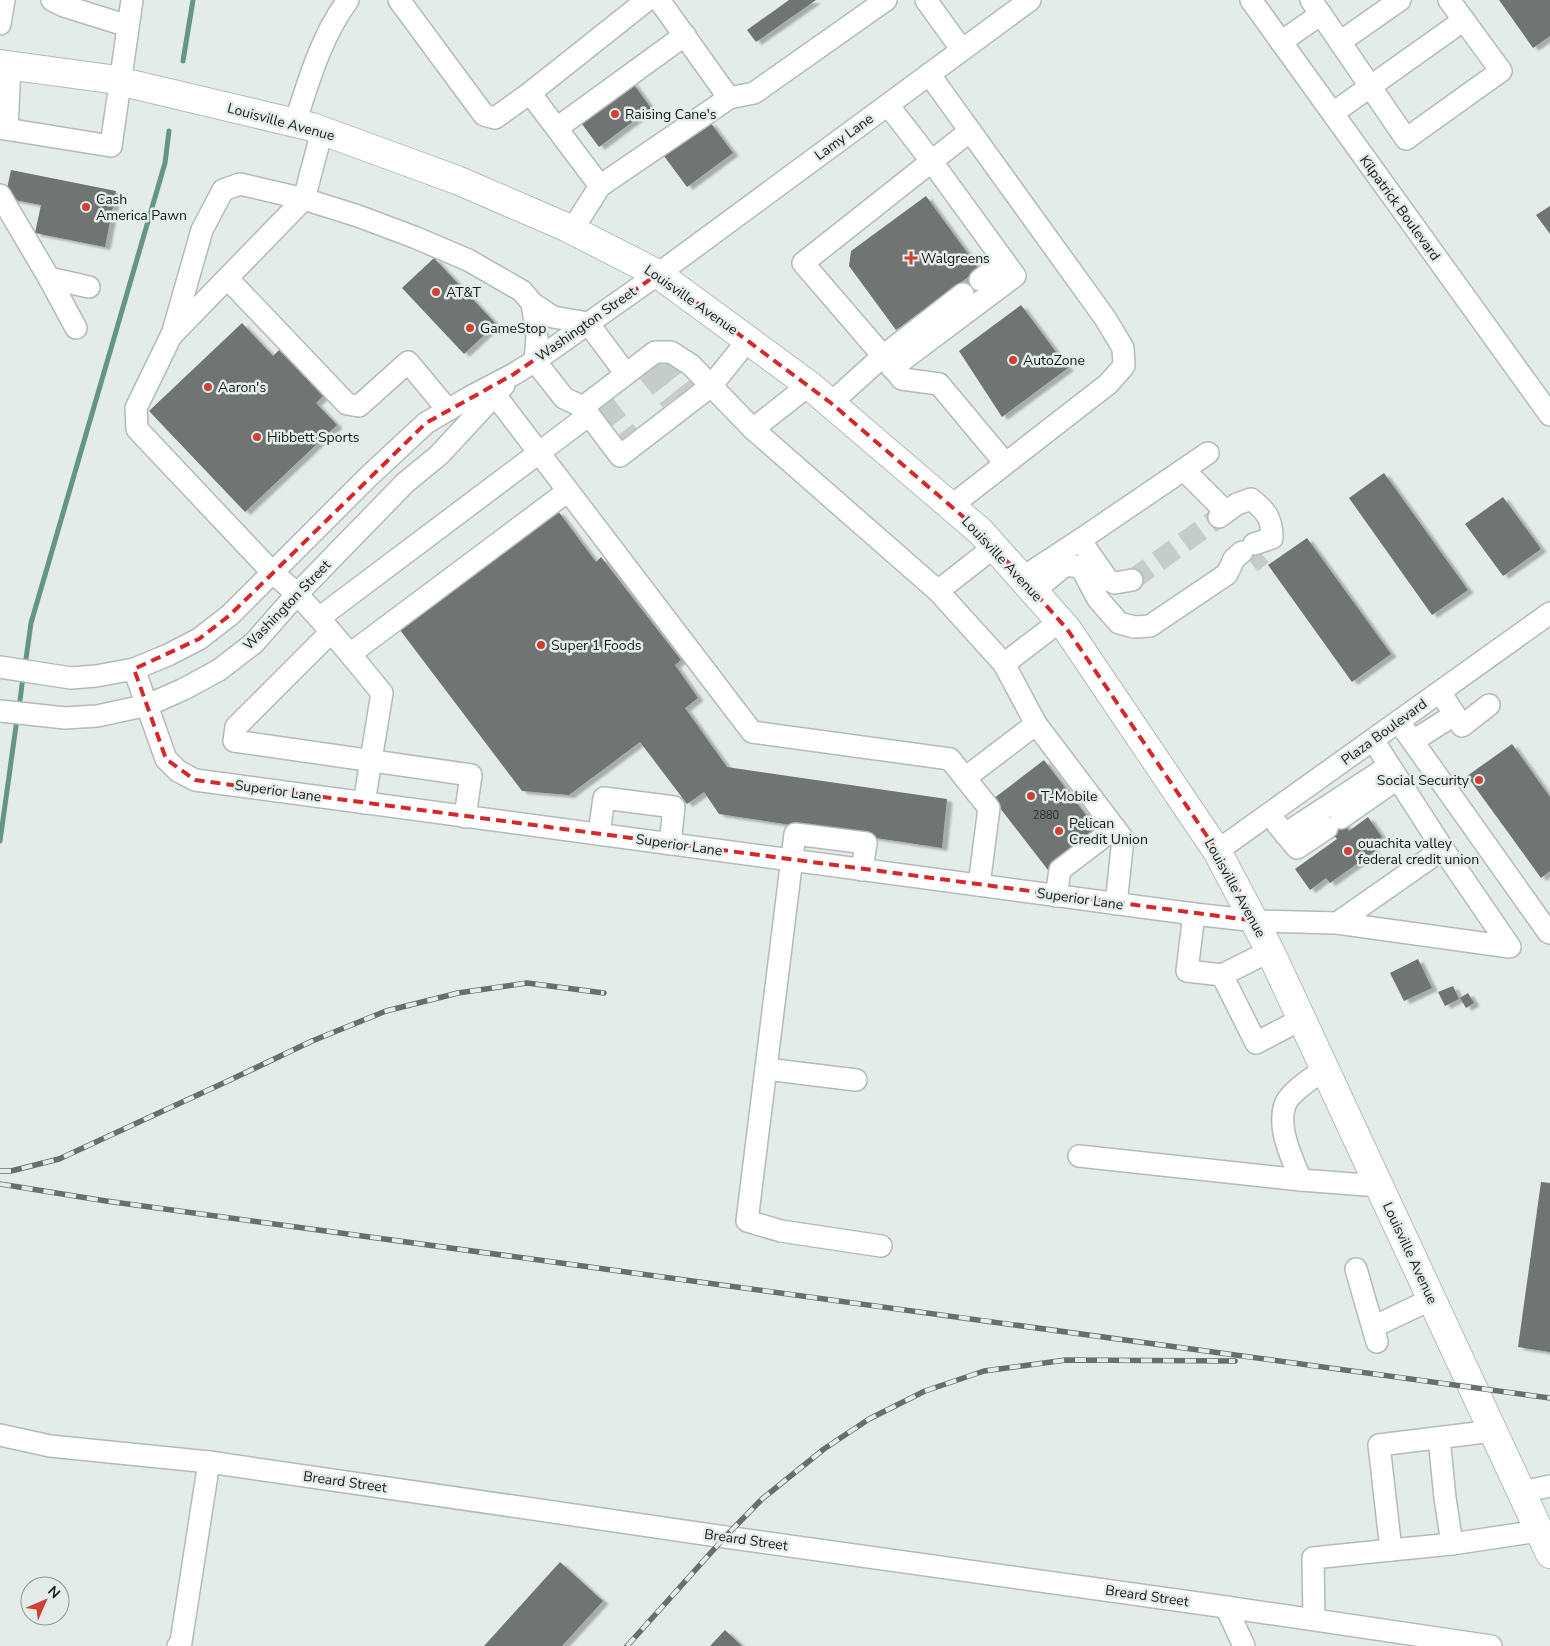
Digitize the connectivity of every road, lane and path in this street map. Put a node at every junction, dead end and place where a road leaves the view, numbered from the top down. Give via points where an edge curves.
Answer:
1 (4, 0) edge
2 (52, 0) edge
3 (132, 0) edge
4 (348, 0) edge
5 (398, 0) edge
6 (647, 0) edge
7 (659, 0) edge
8 (886, 0) edge
9 (926, 0) edge
10 (1030, 0) edge
11 (1251, 0) edge
12 (1400, 0) edge
13 (1449, 0) edge
14 (1316, 7) edge
15 (1464, 20) junction
16 (0, 24) edge
17 (128, 26) junction
18 (685, 35) junction
19 (1281, 42) junction
20 (1340, 42) junction
21 (962, 50) junction
22 (5, 65) edge
23 (929, 74) junction
24 (121, 82) junction
25 (1371, 87) junction
26 (530, 93) junction
27 (729, 98) junction
28 (888, 105) junction
29 (1332, 113) junction
30 (295, 123) junction
31 (557, 128) junction
32 (4, 129) edge
33 (322, 131) junction
34 (970, 131) junction
35 (932, 162) junction
36 (600, 186) junction
37 (0, 195) edge
38 (304, 199) junction
39 (572, 230) junction
40 (1004, 261) junction
41 (658, 274) junction
42 (49, 278) junction
43 (228, 279) junction
44 (980, 280) dead end
45 (89, 287) dead end
46 (962, 294) dead end
47 (532, 303) junction
48 (588, 323) junction
49 (76, 328) dead end
50 (171, 336) junction
51 (748, 340) junction
52 (534, 361) junction
53 (888, 362) junction
54 (647, 364) junction
55 (514, 374) junction
56 (809, 385) junction
57 (711, 386) junction
58 (1544, 394) edge
59 (495, 395) junction
60 (600, 401) junction
61 (831, 403) junction
62 (448, 410) junction
63 (1550, 415) edge
64 (753, 429) junction
65 (539, 453) junction
66 (1208, 453) dead end
67 (1005, 463) junction
68 (1184, 470) junction
69 (568, 491) junction
70 (951, 506) junction
71 (1080, 540) junction
72 (994, 547) junction
73 (272, 572) junction
74 (1132, 580) tunnel mouth
75 (1028, 585) junction
76 (938, 591) junction
77 (297, 594) junction
78 (1550, 613) edge
79 (1060, 621) junction
80 (325, 625) junction
81 (350, 654) junction
82 (1004, 664) junction
83 (0, 667) edge
84 (134, 669) junction
85 (1440, 692) junction
86 (148, 705) junction
87 (1489, 705) dead end
88 (0, 711) edge
89 (1454, 715) junction
90 (1399, 722) junction
91 (1036, 724) junction
92 (1373, 740) junction
93 (1413, 742) junction
94 (371, 761) junction
95 (1393, 772) junction
96 (965, 778) junction
97 (364, 803) junction
98 (1269, 814) junction
99 (465, 816) junction
100 (1115, 828) junction
101 (599, 834) junction
102 (1285, 834) junction
103 (670, 844) junction
104 (1443, 849) junction
105 (1217, 851) junction
106 (792, 860) junction
107 (979, 886) junction
108 (1056, 896) junction
109 (1116, 904) junction
110 (1194, 914) junction
111 (1256, 921) junction
112 (1338, 923) junction
113 (1550, 932) edge
114 (1270, 951) junction
115 (1222, 976) junction
116 (1302, 1019) junction
117 (766, 1069) junction
118 (1325, 1069) junction
119 (856, 1080) dead end
120 (1079, 1156) dead end
121 (1301, 1180) junction
122 (1379, 1186) junction
123 (882, 1246) dead end
124 (1356, 1269) dead end
125 (1432, 1300) junction
126 (1492, 1432) junction
127 (0, 1434) edge
128 (1439, 1438) junction
129 (209, 1462) junction
130 (1550, 1486) edge
131 (1521, 1492) junction
132 (1545, 1543) edge
133 (1452, 1544) junction
134 (1391, 1550) junction
135 (1226, 1607) junction
136 (1314, 1620) junction
137 (178, 1646) edge
138 (1244, 1646) edge
139 (1491, 1646) edge

1 - 16 street
2 - 17 street
3 - 17 street
4 - 30 street via 334,18 321,46
5 - 26 street via 484,115 496,118
6 - 26 street
7 - 18 street
8 - 27 street via 754,93
9 - 21 street
10 - 21 street, Lamy Lane
11 - 19 street, Kilpatrick Boulevard
12 - 20 street
13 - 15 street
14 - 19 street
14 - 20 street
15 - 25 street
15 - 25 street via 1501,71 1406,139
17 - 24 street
18 - 27 street
18 - 31 street
19 - 29 street, Kilpatrick Boulevard
20 - 25 street
21 - 23 street, Lamy Lane
22 - 24 main road, Louisville Avenue
22 - 32 street
23 - 28 street, Lamy Lane
23 - 34 street
24 - 30 main road, Louisville Avenue
24 - 32 street via 111,146
25 - 29 street
26 - 31 street
27 - 36 street
28 - 35 street
28 - 41 street, Lamy Lane
29 - 58 street, Kilpatrick Boulevard
30 - 33 main road, Louisville Avenue
31 - 36 street
33 - 38 street
33 - 39 main road, Louisville Avenue via 457,180
34 - 35 street
34 - 67 street via 1105,318 1123,348 1124,366 1117,376
35 - 40 street
35 - 53 street via 803,263
36 - 39 street
37 - 42 street
38 - 43 street
38 - 47 street via 358,216 468,260 522,291
38 - 50 street via 240,184 223,190 202,230
39 - 41 main road, Louisville Avenue
40 - 44 street
40 - 53 street via 1015,276
41 - 48 street, Washington Street
41 - 51 main road, Louisville Avenue
42 - 45 street
42 - 49 street
43 - 50 street
43 - 62 street via 347,404 359,406 408,362
46 - 53 street
47 - 48 street via 553,316
47 - 52 street via 536,337
48 - 52 street, Washington Street
48 - 54 street
50 - 73 street via 136,408 137,429
51 - 56 main road, Louisville Avenue
51 - 57 street
52 - 55 street, Washington Street
52 - 60 street via 564,398
53 - 61 street
53 - 67 street via 902,379 939,384
54 - 57 street via 671,352 691,365
54 - 60 street
55 - 59 street, Washington Street
55 - 62 street, Washington Street
56 - 61 main road, Louisville Avenue
56 - 64 street
57 - 60 street via 682,401 637,435 620,456
57 - 64 street
58 - 63 street, Kilpatrick Boulevard
59 - 65 street
59 - 77 street, Washington Street via 439,455 405,483
60 - 65 street
61 - 70 main road, Louisville Avenue
62 - 73 street, Washington Street via 426,422
64 - 76 street
65 - 69 street
65 - 80 street
66 - 68 street
67 - 70 street
68 - 71 street
68 - 75 street via 1222,514 1251,499 1266,511 1272,527 1256,550 1234,559 1227,574 1150,626 1142,627 1119,622 1098,599 1081,567 1064,565
69 - 81 street
69 - 96 street via 752,732 950,759
70 - 72 main road, Louisville Avenue
71 - 74 street via 1108,580 1115,583
71 - 75 street
72 - 75 main road, Louisville Avenue
72 - 76 street
73 - 77 street
73 - 84 street, Washington Street via 230,615 199,639
75 - 79 main road, Louisville Avenue
76 - 82 street
77 - 80 street
77 - 86 street, Washington Street via 254,643 219,670
78 - 85 street, Plaza Boulevard
79 - 82 street
79 - 105 main road, Louisville Avenue
80 - 81 street
80 - 94 street via 236,727 234,742
81 - 94 street via 382,693
82 - 91 street
83 - 84 street, Washington Street via 80,677
84 - 86 street, Superior Lane
85 - 89 street
85 - 90 street, Plaza Boulevard
86 - 88 street, Washington Street via 97,716 65,718
86 - 97 street, Superior Lane via 166,759 178,771 195,780
87 - 89 street via 1462,726
89 - 93 street
90 - 92 street, Plaza Boulevard
90 - 93 street
91 - 96 street
91 - 100 street
92 - 95 street
92 - 98 street, Plaza Boulevard
93 - 113 street
94 - 97 street
94 - 99 street via 471,775
95 - 102 street
95 - 102 street via 1334,823 1297,848
95 - 104 street
96 - 107 street via 990,808
97 - 99 street, Superior Lane
98 - 102 street
98 - 105 street, Plaza Boulevard
99 - 101 street, Superior Lane
100 - 108 street via 1060,870
100 - 109 street via 1123,839
101 - 103 street, Superior Lane
101 - 103 street via 604,798 674,807
103 - 106 street, Superior Lane
104 - 112 street
104 - 112 street, Superior Lane via 1510,947
105 - 111 main road, Louisville Avenue
106 - 107 street, Superior Lane
106 - 117 street
107 - 108 street, Superior Lane
108 - 109 street, Superior Lane
109 - 110 street, Superior Lane
110 - 111 street, Superior Lane
110 - 115 street via 1187,971
111 - 112 street, Superior Lane
111 - 114 main road, Louisville Avenue
114 - 115 street
114 - 116 main road, Louisville Avenue
115 - 116 street via 1256,1042
116 - 118 main road, Louisville Avenue
117 - 119 street
117 - 123 street via 747,1221 781,1231
118 - 121 street via 1296,1091 1285,1104 1283,1124 1288,1150
118 - 122 main road, Louisville Avenue
120 - 121 street
121 - 122 street
122 - 125 main road, Louisville Avenue
124 - 125 street via 1375,1334
125 - 126 main road, Louisville Avenue
126 - 128 street
126 - 131 main road, Louisville Avenue
127 - 129 street, Breard Street via 50,1446
128 - 133 street
128 - 134 street via 1379,1445
129 - 135 street, Breard Street
129 - 137 street
130 - 131 street
131 - 132 main road, Louisville Avenue
132 - 133 street
133 - 134 street
134 - 136 street via 1313,1558
135 - 136 street, Breard Street
135 - 138 street
136 - 139 street, Breard Street

